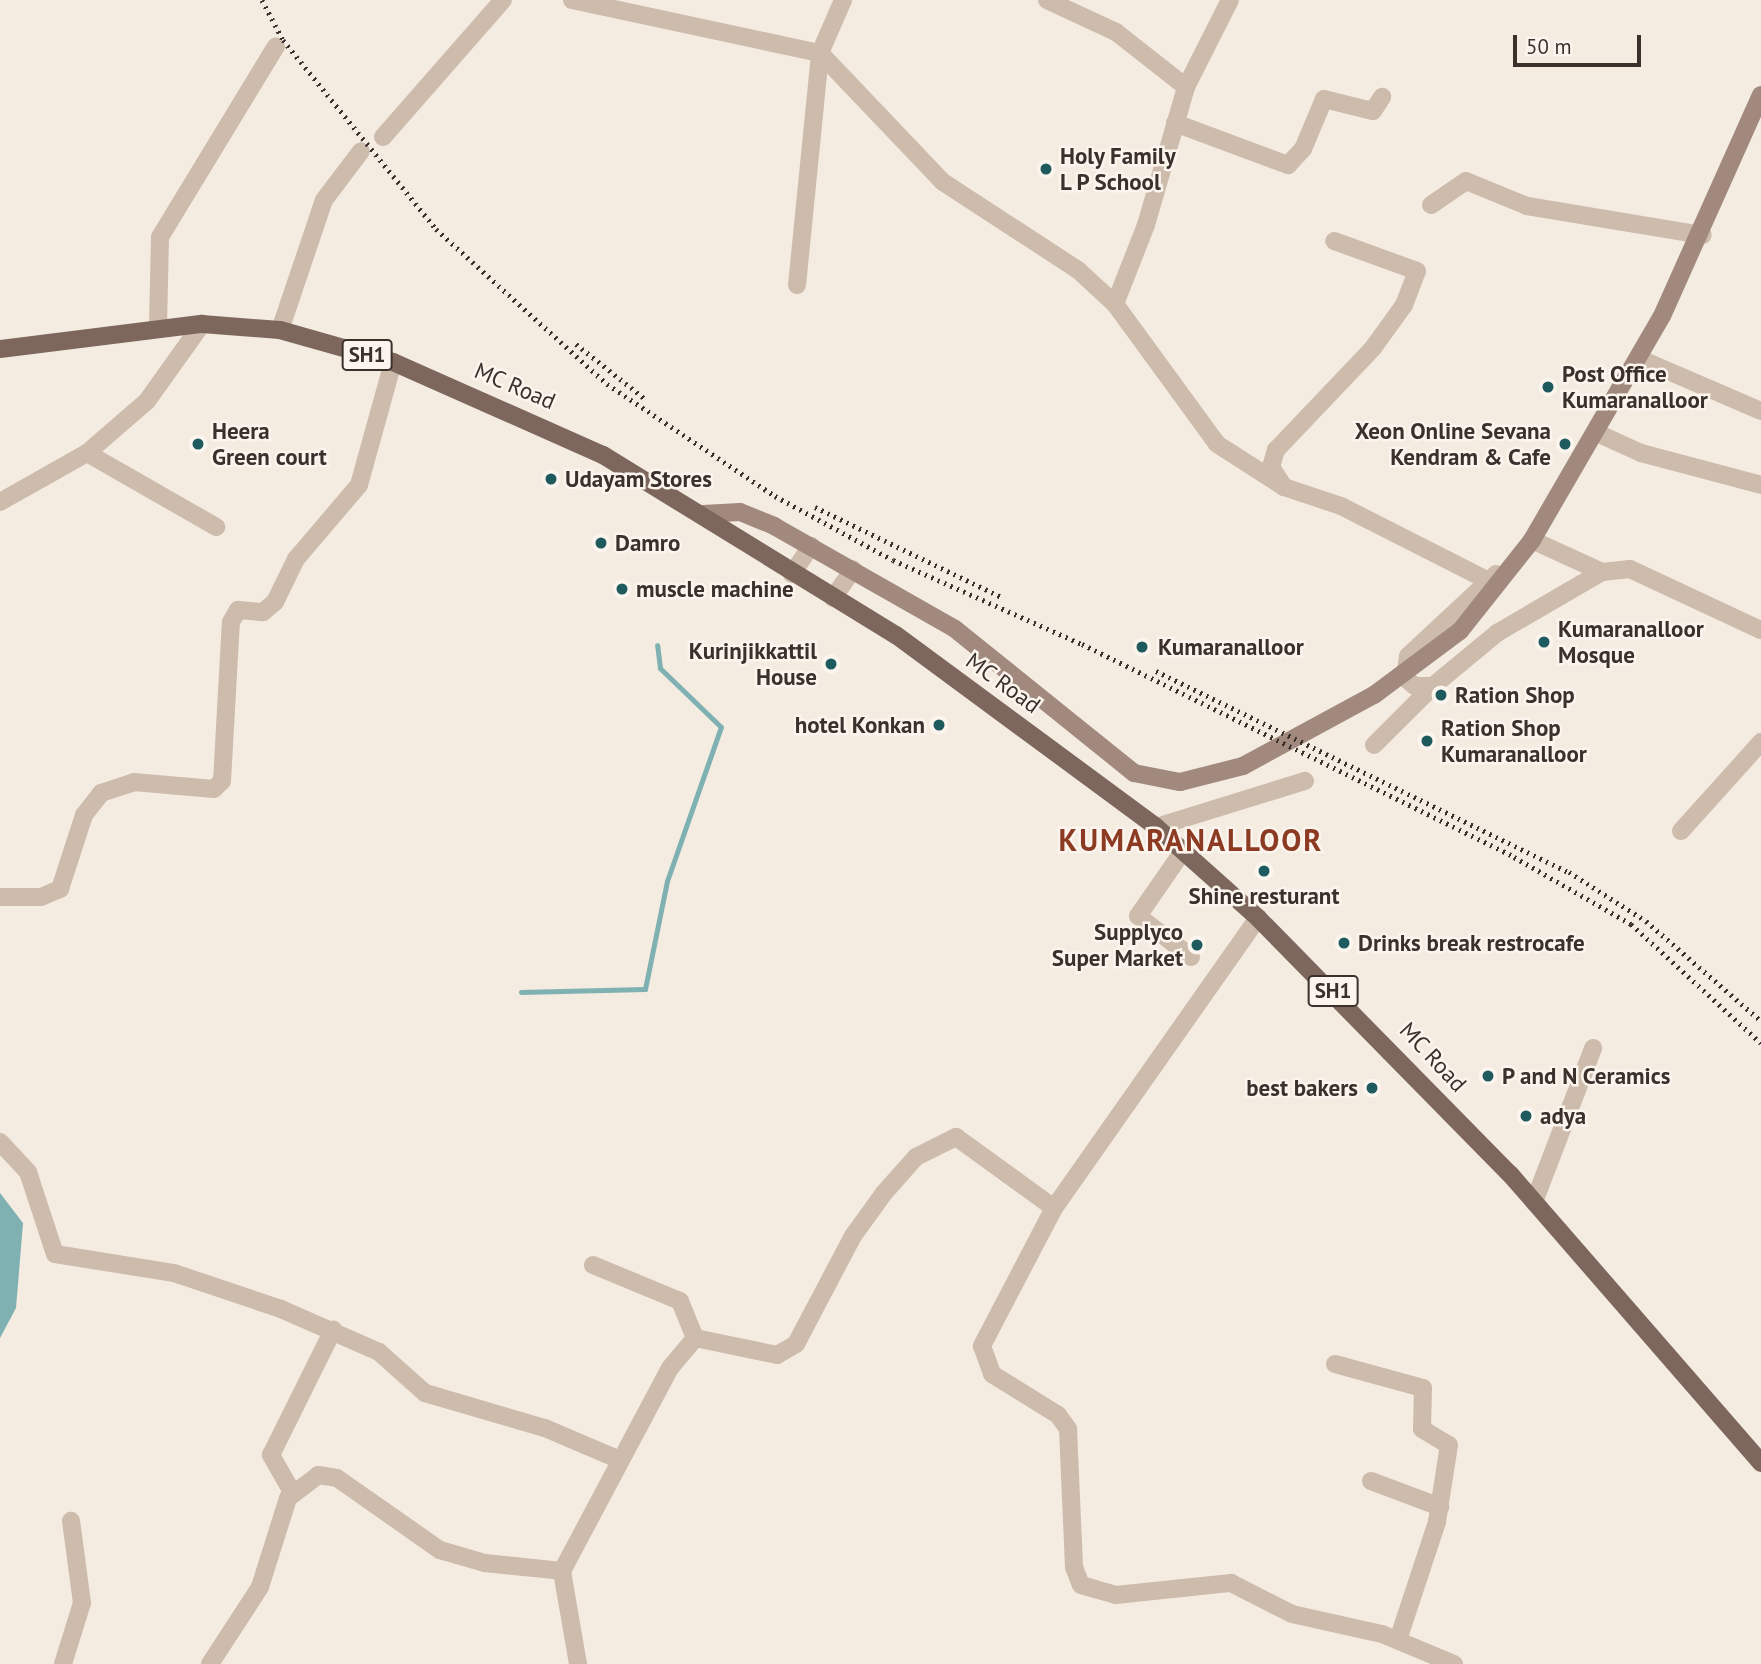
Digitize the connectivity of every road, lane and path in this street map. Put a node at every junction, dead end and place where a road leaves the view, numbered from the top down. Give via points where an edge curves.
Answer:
1 (503, 0) edge
2 (572, 0) edge
3 (843, 0) edge
4 (1047, 0) edge
5 (1230, 0) edge
6 (276, 46) dead end
7 (820, 53) junction
8 (1186, 86) junction
9 (1761, 95) edge
10 (1382, 97) dead end
11 (1175, 123) junction
12 (383, 137) dead end
13 (361, 151) dead end
14 (1431, 205) dead end
15 (1703, 235) junction
16 (1334, 241) dead end
17 (797, 285) dead end
18 (1115, 304) junction
19 (201, 324) junction
20 (158, 326) junction
21 (280, 330) junction
22 (0, 349) edge
23 (1638, 358) junction
24 (393, 362) junction
25 (1761, 411) edge
26 (1597, 433) junction
27 (87, 453) junction
28 (1761, 485) edge
29 (1284, 487) junction
30 (0, 502) edge
31 (702, 514) junction
32 (216, 527) dead end
33 (1532, 540) junction
34 (811, 546) junction
35 (1511, 566) junction
36 (853, 569) junction
37 (1602, 572) junction
38 (792, 574) junction
39 (1486, 580) junction
40 (832, 598) junction
41 (1761, 630) edge
42 (1433, 686) junction
43 (1761, 743) edge
44 (1374, 745) dead end
45 (1305, 781) dead end
46 (1156, 827) junction
47 (1681, 831) dead end
48 (1181, 854) junction
49 (0, 897) edge
50 (1258, 918) junction
51 (1191, 957) dead end
52 (1592, 1048) dead end
53 (0, 1142) edge
54 (1534, 1202) junction
55 (1054, 1208) junction
56 (593, 1265) dead end
57 (333, 1330) junction
58 (695, 1338) junction
59 (1335, 1364) dead end
60 (620, 1460) junction
61 (1761, 1463) edge
62 (1371, 1481) dead end
63 (292, 1492) junction
64 (1440, 1507) junction
65 (71, 1521) dead end
66 (562, 1570) junction
67 (1398, 1640) junction
68 (63, 1664) edge
69 (209, 1664) edge
70 (578, 1664) edge
71 (1454, 1664) edge

1 - 12 street
2 - 7 street
3 - 7 street
4 - 8 street via 1116,32
5 - 8 street
6 - 20 street via 160,237
7 - 17 street
7 - 18 street via 943,183 1078,270
8 - 11 street
9 - 15 main road
10 - 11 street via 1373,111 1324,99 1303,149 1288,164
11 - 18 street via 1146,225
13 - 21 street via 324,200
14 - 15 street via 1466,181 1527,206
15 - 23 main road
16 - 29 street via 1418,271 1404,305 1373,348 1276,450 1271,467
18 - 29 street via 1217,444
19 - 20 main road, MC Road / SH1
19 - 21 main road, MC Road / SH1
19 - 27 street via 147,401
20 - 22 main road, MC Road / SH1
21 - 24 main road, MC Road / SH1
23 - 25 street
23 - 26 main road
24 - 31 main road, MC Road / SH1 via 534,419
24 - 49 street via 359,485 296,559 275,602 263,612 238,610 231,622 222,781 214,789 134,782 101,793 84,815 60,889 41,897
26 - 28 street via 1641,453
26 - 33 main road
27 - 30 street
27 - 32 street
29 - 39 street via 1341,506
31 - 34 main road via 740,512
31 - 38 main road, MC Road / SH1
33 - 35 main road
33 - 37 street
34 - 36 main road
34 - 38 street
35 - 36 main road via 1460,631 1374,695 1243,766 1180,782 1117,764 983,646
35 - 39 street
36 - 40 street
37 - 41 street via 1630,569
37 - 42 street via 1574,583 1467,653
38 - 40 main road, MC Road / SH1
39 - 42 street via 1408,656 1405,678 1415,686
40 - 46 main road, MC Road / SH1 via 896,635
42 - 44 street
43 - 47 street
45 - 46 street
46 - 48 main road, MC Road / SH1
48 - 50 main road, MC Road / SH1
48 - 51 street via 1138,916
50 - 54 main road, MC Road / SH1 via 1367,1023
50 - 55 street
52 - 54 street
53 - 57 street via 28,1172 54,1254 174,1273
54 - 61 main road, MC Road / SH1
55 - 58 street via 962,1139 950,1137 916,1157 884,1193 853,1236 796,1344 777,1355
55 - 67 street via 982,1346 992,1374 1058,1415 1068,1429 1074,1567 1081,1585 1116,1595 1231,1583 1292,1614
56 - 58 street via 680,1301
57 - 60 street via 379,1352 425,1393 545,1428
57 - 63 street via 271,1455
58 - 60 street via 670,1368
59 - 64 street via 1423,1388 1422,1429 1450,1445
60 - 66 street
62 - 64 street
63 - 66 street via 318,1475 337,1478 440,1550 485,1563
63 - 69 street via 260,1587
64 - 67 street
65 - 68 street via 82,1602
66 - 70 street
67 - 71 street

